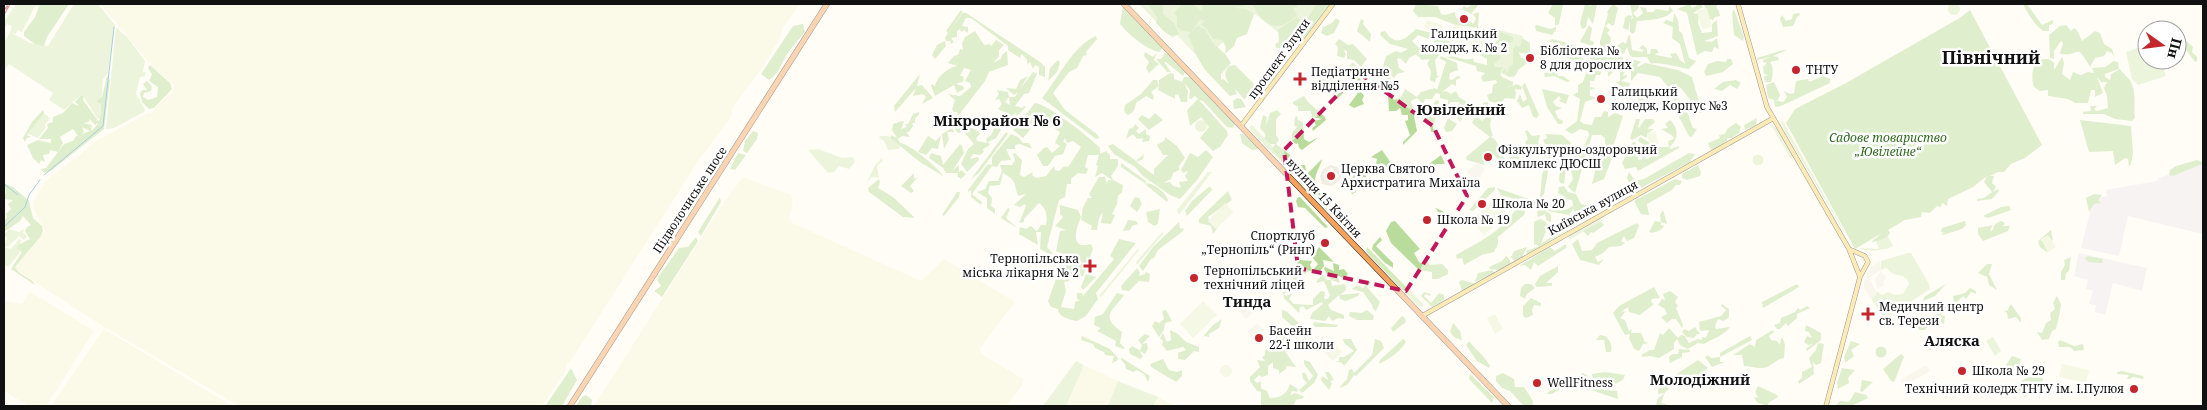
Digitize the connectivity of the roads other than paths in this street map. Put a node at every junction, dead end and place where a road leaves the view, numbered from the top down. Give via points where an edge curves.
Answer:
1 (828, 4) edge
2 (1124, 4) edge
3 (1333, 4) edge
4 (1738, 4) edge
5 (1772, 119) junction
6 (1241, 126) junction
7 (1849, 249) junction
8 (1863, 255) junction
9 (1856, 264) junction
10 (1866, 265) junction
11 (1860, 277) junction
12 (1422, 316) junction
13 (570, 406) edge
14 (1508, 406) edge
15 (1826, 406) edge

1 - 13 highway, Підволочиське шосе
2 - 6 highway, вулиця 15 Квітня
3 - 6 main road, проспект Злуки
4 - 5 main road
5 - 7 main road
5 - 12 main road, Київська вулиця
6 - 12 highway, вулиця 15 Квітня
7 - 8 main road
7 - 9 main road
8 - 9 main road via 1857,256
8 - 10 main road via 1868,260
9 - 10 main road via 1860,267
9 - 11 main road
10 - 11 main road
11 - 15 main road
12 - 14 highway, вулиця 15 Квітня

